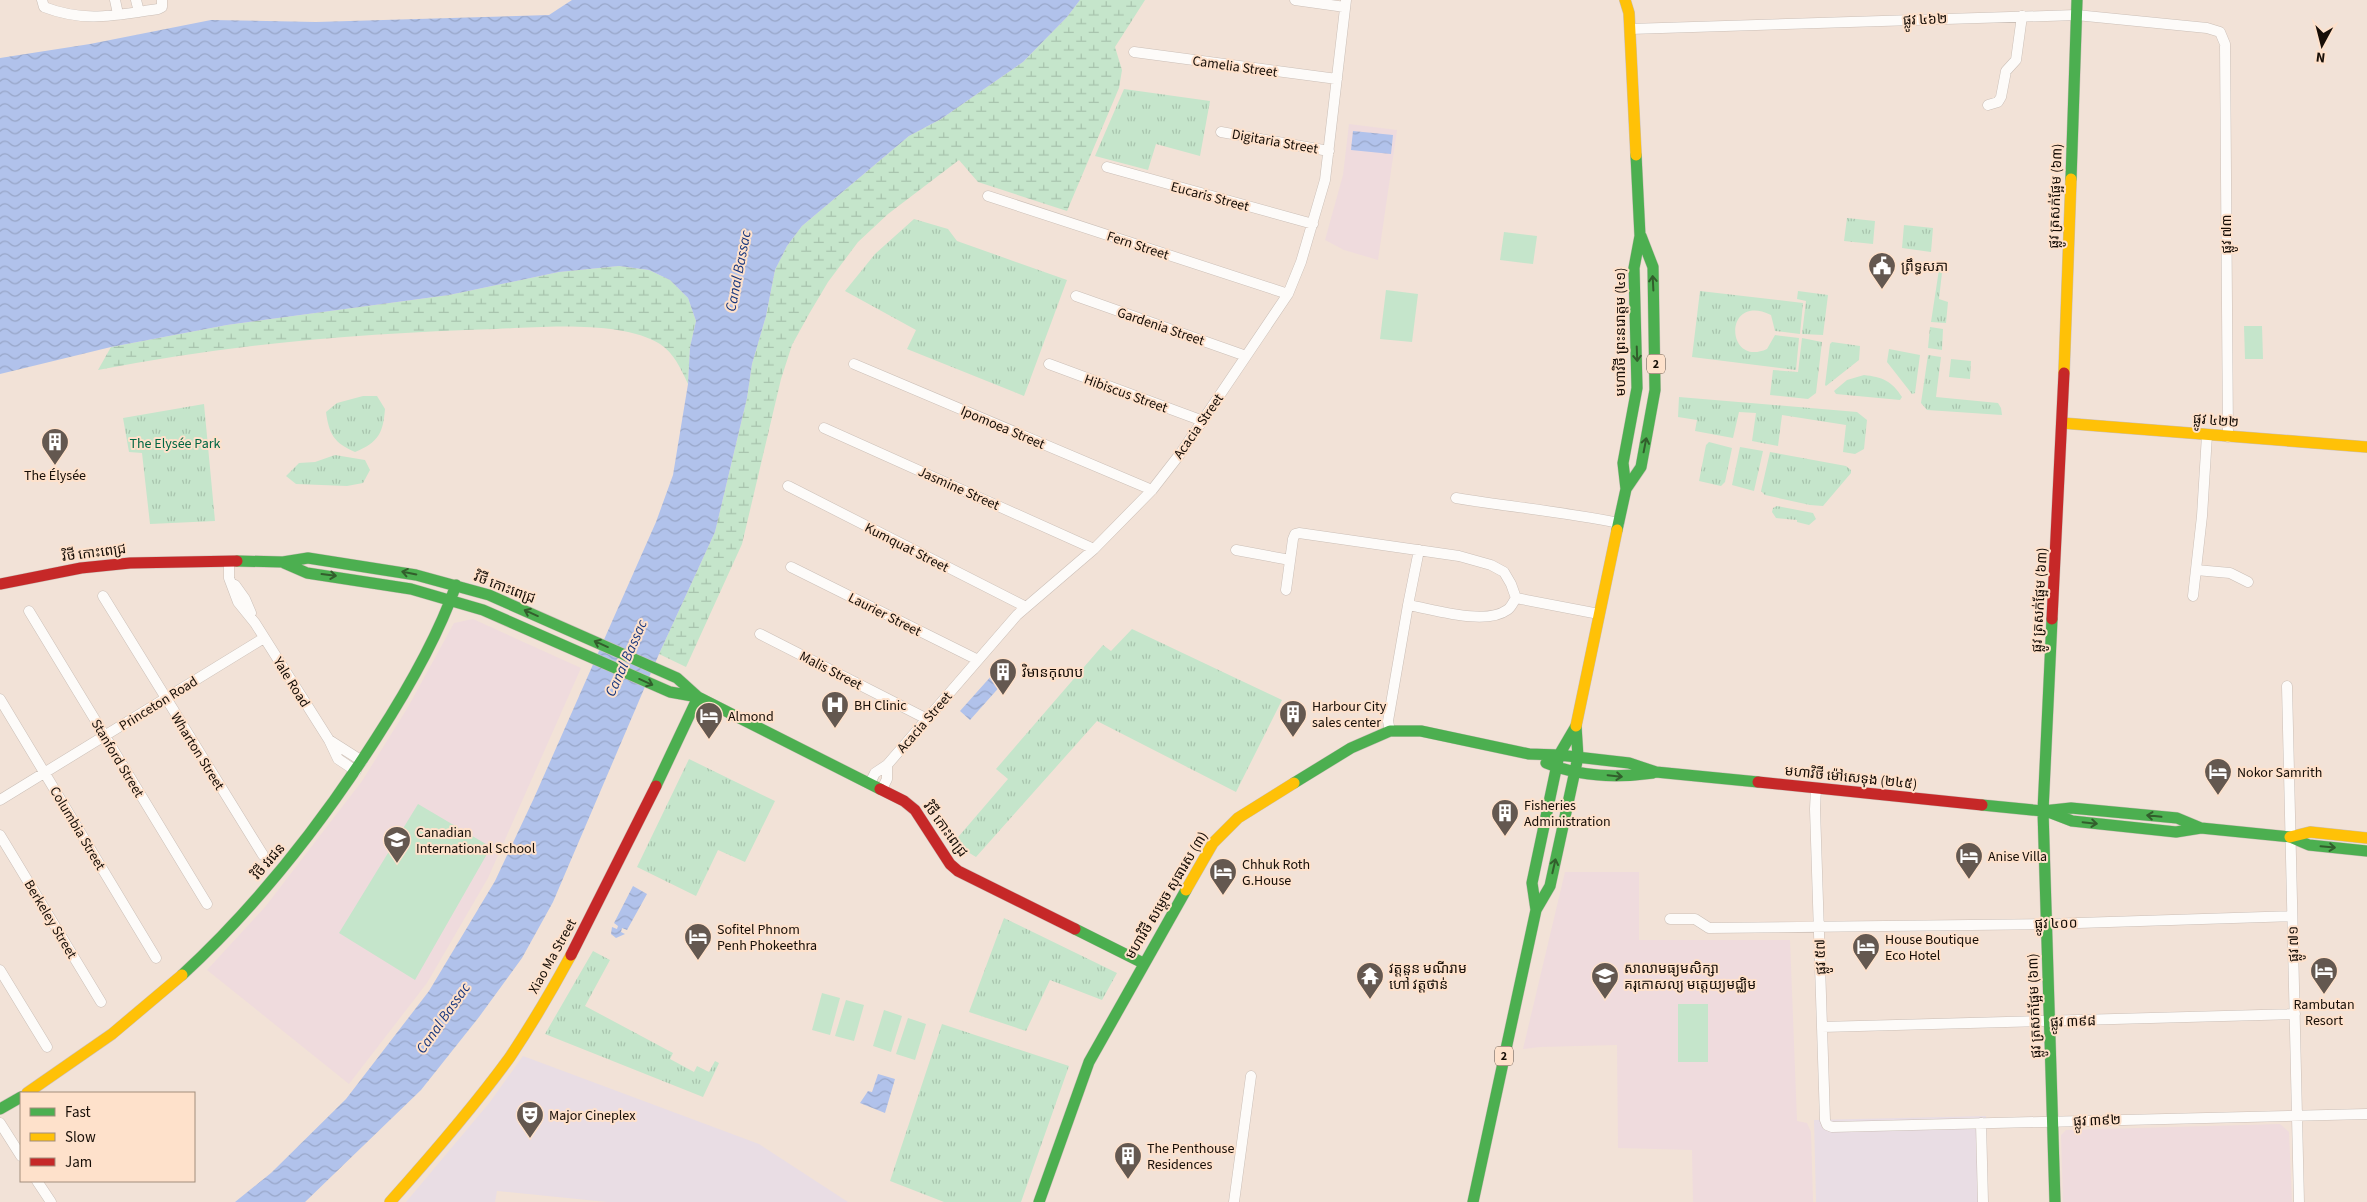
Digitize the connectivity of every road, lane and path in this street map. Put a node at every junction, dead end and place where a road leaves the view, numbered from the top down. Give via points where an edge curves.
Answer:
1 (42, 0) edge
2 (115, 0) edge
3 (136, 0) edge
4 (162, 0) edge
5 (1295, 0) edge
6 (1626, 0) edge
7 (1632, 0) edge
8 (2077, 0) edge
9 (1346, 3) edge
10 (139, 12) junction
11 (1629, 13) junction
12 (118, 14) junction
13 (2076, 15) junction
14 (2022, 16) junction
15 (1630, 29) junction
16 (2220, 32) joint
17 (1134, 52) dead end
18 (1337, 79) junction
19 (1988, 105) dead end
20 (1221, 132) dead end
21 (1329, 151) junction
22 (1108, 167) dead end
23 (988, 196) dead end
24 (1313, 224) junction
25 (1640, 236) junction
26 (1288, 294) junction
27 (1076, 296) dead end
28 (1246, 356) junction
29 (854, 364) dead end
30 (1049, 364) dead end
31 (1203, 421) junction
32 (2062, 423) junction
33 (824, 428) dead end
34 (2207, 435) junction
35 (2228, 436) junction
36 (2367, 448) edge
37 (788, 486) dead end
38 (1626, 489) junction
39 (1152, 490) junction
40 (1456, 498) dead end
41 (1619, 523) junction
42 (1094, 548) junction
43 (1236, 550) dead end
44 (1419, 550) junction
45 (1290, 560) junction
46 (229, 561) junction
47 (283, 562) junction
48 (791, 567) dead end
49 (2196, 570) junction
50 (2248, 582) dead end
51 (0, 584) edge
52 (456, 585) junction
53 (1286, 590) dead end
54 (103, 596) dead end
55 (2193, 596) dead end
56 (1516, 598) junction
57 (452, 600) junction
58 (1408, 605) junction
59 (1026, 606) junction
60 (29, 611) dead end
61 (1600, 614) junction
62 (760, 634) dead end
63 (264, 638) junction
64 (978, 660) junction
65 (2287, 686) dead end
66 (698, 697) junction
67 (166, 698) junction
68 (0, 699) edge
69 (927, 719) junction
70 (1576, 726) junction
71 (1390, 731) junction
72 (105, 736) junction
73 (1528, 754) junction
74 (1559, 755) junction
75 (1578, 758) junction
76 (887, 765) junction
77 (359, 766) junction
78 (1557, 768) junction
79 (1575, 771) junction
80 (1656, 772) junction
81 (44, 773) junction
82 (870, 783) junction
83 (1816, 788) junction
84 (882, 789) junction
85 (0, 800) edge
86 (2044, 810) junction
87 (0, 835) edge
88 (2290, 837) junction
89 (2367, 838) edge
90 (2367, 850) edge
91 (263, 855) dead end
92 (207, 904) dead end
93 (1536, 910) junction
94 (2292, 916) junction
95 (1670, 919) dead end
96 (2047, 924) junction
97 (1819, 928) junction
98 (156, 958) dead end
99 (1143, 963) junction
100 (0, 970) edge
101 (101, 1002) dead end
102 (2294, 1014) junction
103 (2050, 1022) junction
104 (1822, 1027) junction
105 (47, 1046) dead end
106 (1251, 1076) dead end
107 (28, 1092) edge
108 (20, 1098) edge
109 (0, 1109) edge
110 (2367, 1114) edge
111 (2297, 1116) junction
112 (2052, 1121) junction
113 (0, 1123) edge
114 (1981, 1123) junction
115 (1827, 1125) joint
116 (20, 1154) edge
117 (38, 1182) edge
118 (51, 1202) edge
119 (390, 1202) edge
120 (1039, 1202) edge
121 (1234, 1202) edge
122 (1473, 1202) edge
123 (1983, 1202) edge
124 (2055, 1202) edge
125 (2299, 1202) edge

1 - 12 street via 44,7 55,11 94,18
2 - 12 street
3 - 10 street
4 - 10 street via 162,7
5 - 9 street
6 - 11 main road, មហាវិថី ព្រះនរោត្តម (៤១) / 2
7 - 11 main road, មហាវិថី ព្រះនរោត្តម (៤១) / 2
8 - 13 main road, ផ្លូវ ត្រសក់ផ្អែម (៦៣)
9 - 18 street, Acacia Street
10 - 12 street
11 - 15 main road, មហាវិថី ព្រះនរោត្តម (៤១) / 2
13 - 14 street, ផ្លូវ ៤៦២
13 - 16 street, ផ្លូវ ៤៦២
13 - 32 main road, ផ្លូវ ត្រសក់ផ្អែម (៦៣)
14 - 15 street, ផ្លូវ ៤៦២
14 - 19 street via 2016,60 2006,71 1998,102
15 - 25 main road, មហាវិថី ព្រះនរោត្តម (៤១) / 2
16 - 35 street, ផ្លូវ ៧៣ via 2225,44
17 - 18 street, Camelia Street
18 - 21 street, Acacia Street
20 - 21 street, Digitaria Street
21 - 24 street, Acacia Street
22 - 24 street, Eucaris Street
23 - 26 street, Fern Street
24 - 26 street, Acacia Street
25 -> 38 main road, មហាវិថី ព្រះនរោត្តម (៤១) / 2 via 1634,268 1637,388 1623,463
38 -> 25 main road, មហាវិថី ព្រះនរោត្តម (៤១) / 2 via 1641,467 1654,404 1656,367 1652,267
26 - 28 street, Acacia Street
27 - 28 street, Gardenia Street
28 - 31 street, Acacia Street
29 - 39 street, Ipomoea Street
30 - 31 street, Hibiscus Street
31 - 39 street, Acacia Street
32 - 34 main road, ផ្លូវ ៤២២
32 - 86 main road, ផ្លូវ ត្រសក់ផ្អែម (៦៣)
33 - 42 street, Jasmine Street
34 - 35 main road, ផ្លូវ ៤២២
34 - 49 street
35 - 36 main road, ផ្លូវ ៤២២
37 - 59 street, Kumquat Street
38 - 41 main road, មហាវិថី ព្រះនរោត្តម (៤១) / 2
39 - 42 street, Acacia Street
40 - 41 street via 1572,513
41 - 61 main road, មហាវិថី ព្រះនរោត្តម (៤១) / 2
42 - 59 street, Acacia Street
43 - 45 street
44 - 45 street via 1299,533 1293,539
44 - 56 street via 1491,564 1504,572
44 - 58 street
45 - 53 street
46 - 47 main road, វិថី កោះពេជ្រ
46 - 51 main road, វិថី កោះពេជ្រ via 122,563
46 - 63 street, Yale Road via 230,578 238,602
52 -> 47 main road, វិថី កោះពេជ្រ via 349,563 308,558
47 -> 57 main road, វិថី កោះពេជ្រ via 307,573 380,583
48 - 64 street, Laurier Street
49 - 50 street via 2230,574
49 - 55 street
52 - 57 main road, វិថី វរជន
66 -> 52 main road, វិថី កោះពេជ្រ via 677,678 503,601
54 - 67 street, Wharton Street
56 - 58 street via 1508,610 1480,618
56 - 61 street
57 -> 66 main road, វិថី កោះពេជ្រ via 483,610 670,692
57 - 77 main road, វិថី វរជន via 413,676
58 - 71 street via 1388,721
59 - 64 street, Acacia Street
60 - 72 street, Stanford Street
61 - 70 main road, មហាវិថី ព្រះនរោត្តម (៤១) / 2
62 - 69 street, Malis Street
63 - 67 street, Princeton Road
63 - 77 street, Yale Road via 338,759
64 - 69 street, Acacia Street
65 - 88 street, ផ្លូវ ៧១
66 - 82 main road, វិថី កោះពេជ្រ
66 - 119 main road, Xiao Ma Street via 599,901 526,1032 480,1097
67 - 72 street, Princeton Road
67 - 91 street, Wharton Street
68 - 81 street, Columbia Street
69 - 76 street, Acacia Street
70 - 74 main road, មហាវិថី ព្រះនរោត្តម (៤១) / 2
70 - 75 main road, មហាវិថី ព្រះនរោត្តម (៤១) / 2
71 - 73 main road, មហាវិថី សម្តេច សុធារស (៣) via 1421,731
71 - 99 main road, មហាវិថី សម្តេច សុធារស (៣) via 1350,748 1225,828 1202,859
72 - 81 street, Princeton Road
72 - 92 street, Stanford Street
73 - 74 main road, មហាវិថី សម្តេច សុធារស (៣)
73 - 78 main road, មហាវិថី សម្តេច សុធារស (៣)
74 - 75 main road, មហាវិថី សម្តេច សុធារស (៣)
74 - 78 main road, មហាវិថី ព្រះនរោត្តម (៤១) / 2
75 - 79 main road, មហាវិថី ព្រះនរោត្តម (៤១) / 2
75 - 80 main road, មហាវិថី ម៉ៅសេទុង (២៤៥) via 1629,763
76 - 82 street, Acacia Street via 875,773
76 - 84 street, Acacia Street via 887,779
77 - 107 main road, វិថី វរជន via 302,844 196,960 129,1020
78 - 79 main road, មហាវិថី សម្តេច សុធារស (៣)
78 - 93 main road, មហាវិថី ព្រះនរោត្តម (៤១) / 2 via 1532,883
79 -> 80 main road, មហាវិថី ម៉ៅសេទុង (២៤៥) via 1628,777
93 -> 79 main road, មហាវិថី ព្រះនរោត្តម (៤១) / 2 via 1550,886
80 - 83 main road, មហាវិថី ម៉ៅសេទុង (២៤៥)
81 - 85 street, Princeton Road
81 - 98 street, Columbia Street
82 - 84 main road, វិថី កោះពេជ្រ
83 - 86 main road, មហាវិថី ម៉ៅសេទុង (២៤៥)
83 - 97 street, ផ្លូវ ៥៧
84 - 99 main road, វិថី កោះពេជ្រ via 915,810 950,864 958,871
86 - 88 main road, មហាវិថី ម៉ៅសេទុង (២៤៥) via 2071,808 2177,818 2201,828
86 - 96 main road, ផ្លូវ ត្រសក់ផ្អែម (៦៣)
87 - 101 street, Berkeley Street
88 - 89 main road, មហាវិថី ម៉ៅសេទុង (២៤៥) via 2310,832
88 -> 90 main road, មហាវិថី ម៉ៅសេទុង (២៤៥) via 2309,845
88 - 94 street, ផ្លូវ ៧១
93 - 122 main road, មហាវិថី ព្រះនរោត្តម (៤១) / 2
94 - 96 street, ផ្លូវ ៤០០
94 - 102 street, ផ្លូវ ៧១
95 - 97 street, ផ្លូវ ៤០០ via 1695,919 1709,928
96 - 97 street, ផ្លូវ ៤០០
96 - 103 main road, ផ្លូវ ត្រសក់ផ្អែម (៦៣)
97 - 104 street, ផ្លូវ ៥៧
99 - 120 main road, មហាវិថី សម្តេច សុធារស (៣) via 1088,1062
100 - 105 street
102 - 103 street, ផ្លូវ ៣៩៨
102 - 111 street, ផ្លូវ ៧១
103 - 104 street, ផ្លូវ ៣៩៨
103 - 112 main road, ផ្លូវ ត្រសក់ផ្អែម (៦៣)
104 - 115 street, ផ្លូវ ៥៧ via 1824,1120
106 - 121 street
108 - 109 main road
110 - 111 street, ផ្លូវ ៣៩២
111 - 112 street, ផ្លូវ ៣៩២
111 - 125 street, ផ្លូវ ៧១
112 - 114 street, ផ្លូវ ៣៩២
112 - 124 main road, ផ្លូវ ត្រសក់ផ្អែម (៦៣)
113 - 116 street
114 - 115 street, ផ្លូវ ៣៩២
114 - 123 street
117 - 118 street

